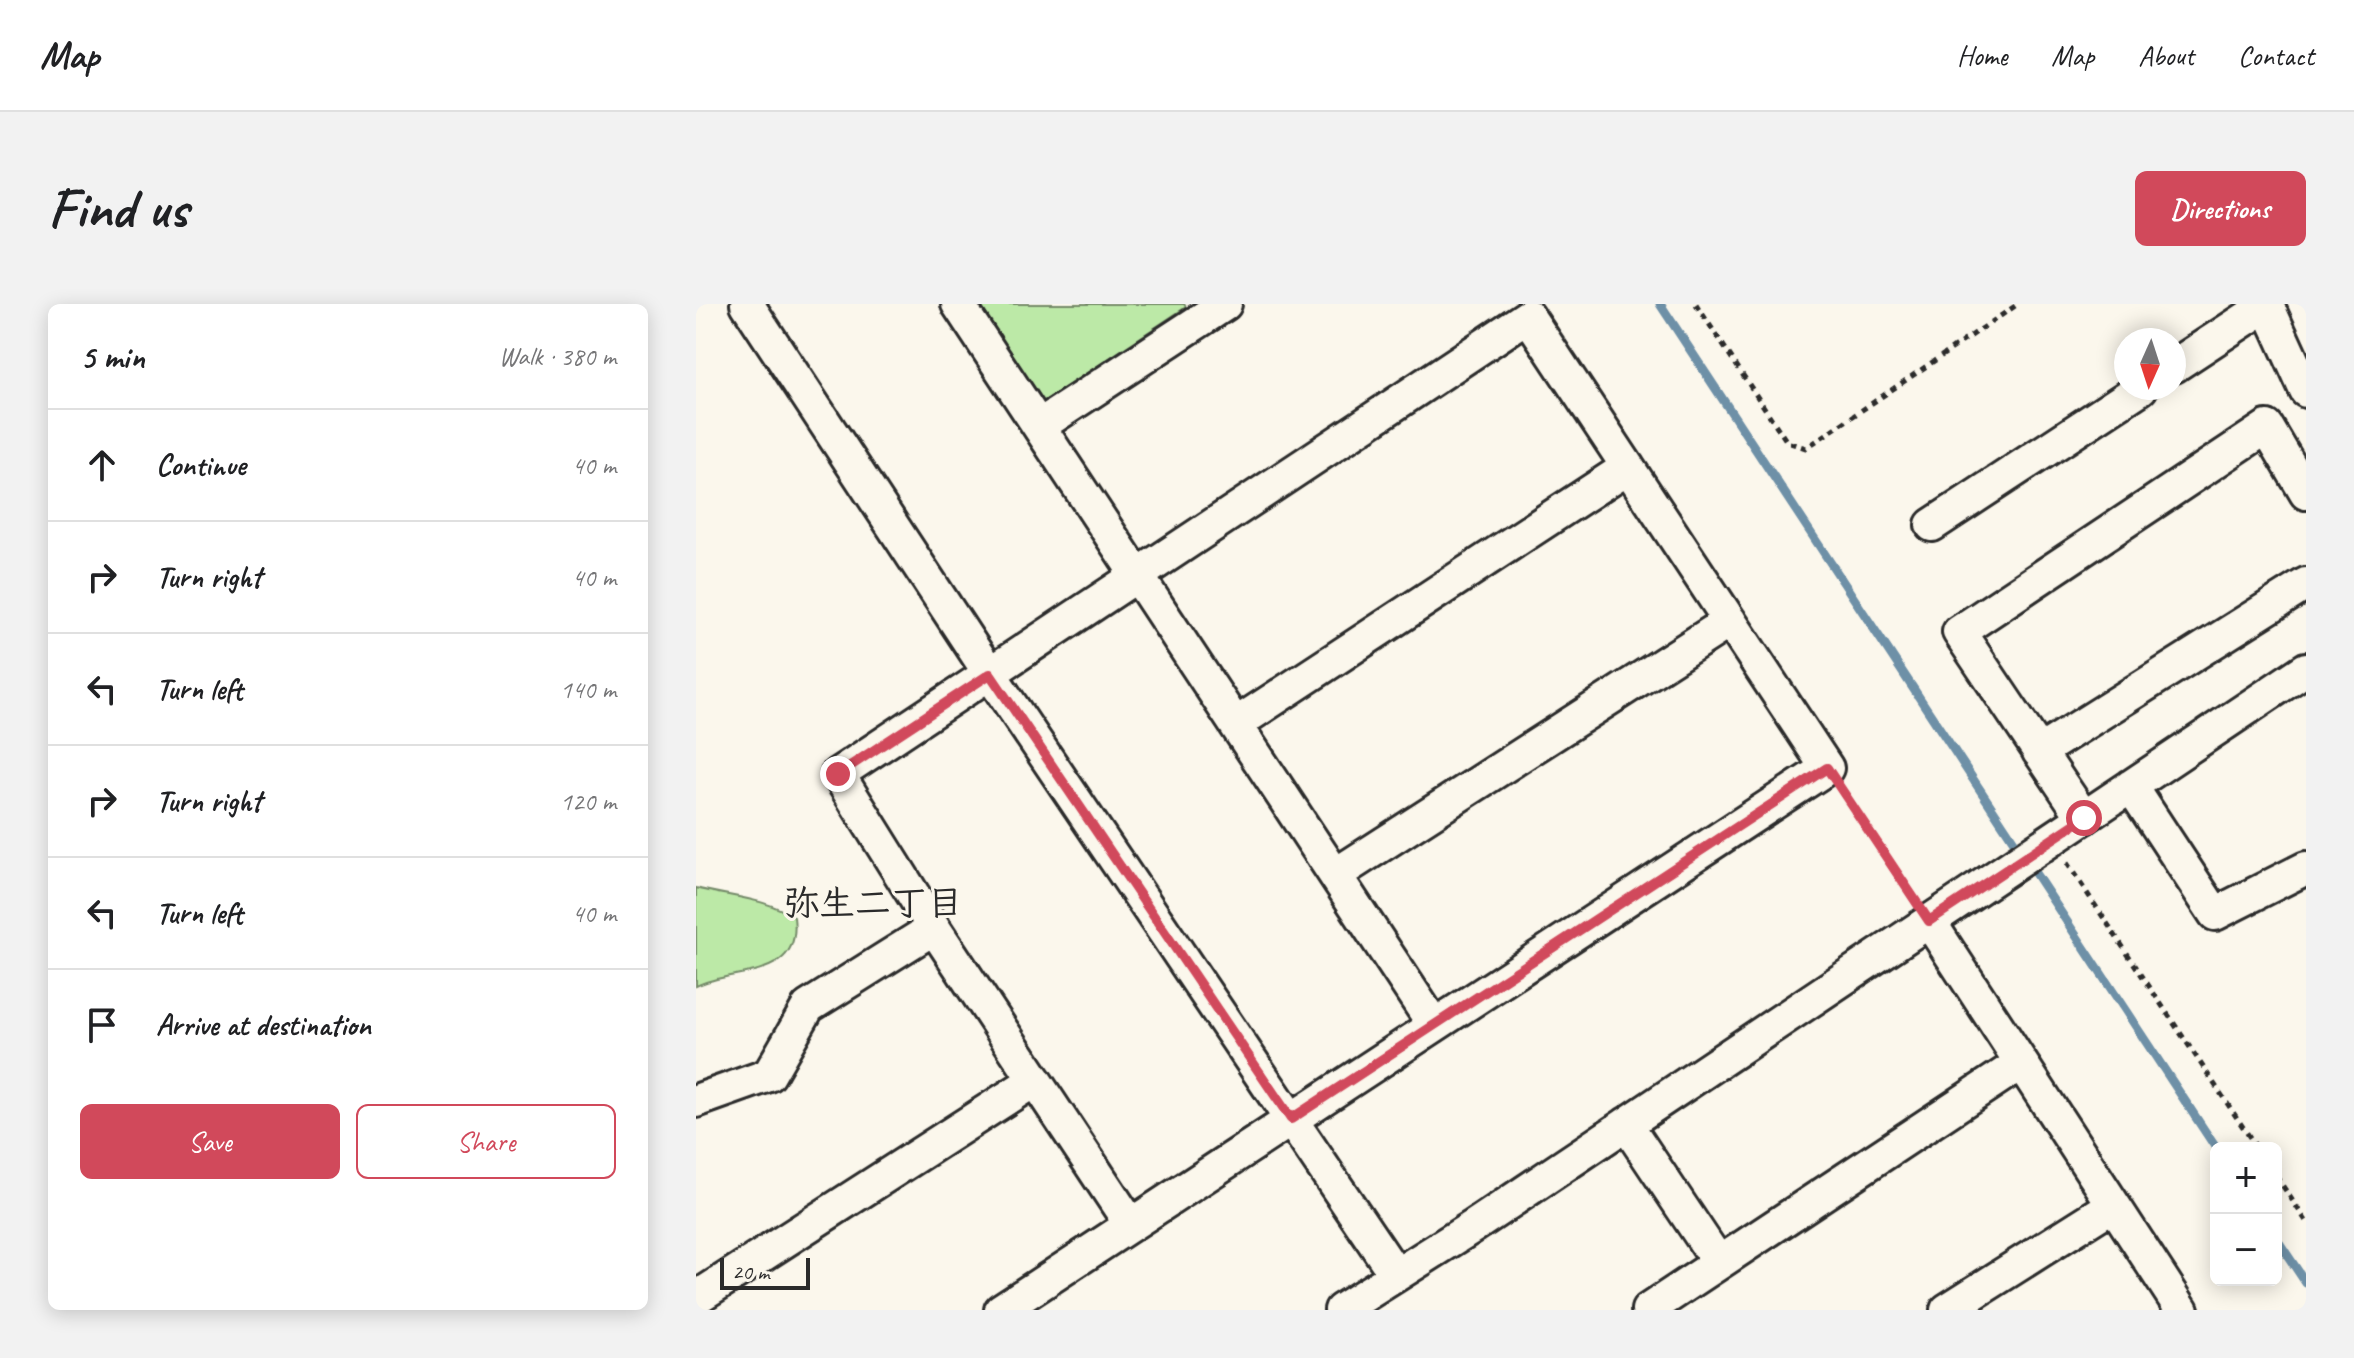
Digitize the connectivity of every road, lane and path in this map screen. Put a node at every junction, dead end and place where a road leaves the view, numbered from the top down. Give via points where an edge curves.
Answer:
1 (747, 304) edge
2 (958, 304) edge
3 (1225, 304) edge
4 (1696, 304) edge
5 (2018, 304) edge
6 (2186, 358) edge
7 (2306, 391) edge
8 (2123, 400) edge
9 (1039, 426) junction
10 (1628, 467) junction
11 (2306, 493) edge
12 (1932, 525) dead end
13 (1138, 576) junction
14 (2306, 584) edge
15 (1730, 621) junction
16 (2306, 669) edge
17 (990, 674) junction
18 (1236, 724) junction
19 (2039, 752) junction
20 (1827, 768) junction
21 (2131, 786) junction
22 (2084, 818) junction
23 (2051, 839) junction
24 (2306, 868) edge
25 (1335, 875) junction
26 (1929, 921) junction
27 (934, 928) junction
28 (1434, 1025) junction
29 (2021, 1063) junction
30 (1035, 1080) junction
31 (696, 1101) edge
32 (1291, 1119) junction
33 (1626, 1124) junction
34 (2253, 1142) edge
35 (2282, 1185) edge
36 (2113, 1205) junction
37 (2306, 1221) edge
38 (1131, 1225) junction
39 (1719, 1263) junction
40 (1396, 1275) junction
41 (696, 1298) edge
42 (1001, 1310) edge
43 (1341, 1310) edge
44 (1648, 1310) edge
45 (1947, 1310) edge
46 (2182, 1310) edge

1 - 17 street
2 - 9 street
3 - 9 street
4 - 5 path via 1787,442 1806,448
6 - 7 street via 2267,305
8 - 12 street
9 - 13 street
10 - 13 street via 1528,316
10 - 15 street
10 - 18 street
11 - 19 street via 2267,427 1959,632
13 - 17 street
13 - 18 street
14 - 19 street
15 - 20 street
15 - 25 street
16 - 21 street
17 - 27 street via 838,774
17 - 32 street
18 - 25 street
19 - 22 street
20 - 26 path
20 - 28 street
21 - 22 street
21 - 24 street via 2215,914
22 - 23 street
23 - 26 street
23 - 34 path
25 - 28 street
26 - 29 street
26 - 33 street
27 - 30 street
27 - 31 street via 808,1007 769,1075
28 - 32 street
29 - 36 street
29 - 39 street
30 - 38 street
30 - 41 street
32 - 38 street
32 - 40 street
33 - 39 street
33 - 40 street
35 - 37 path
36 - 45 street
36 - 46 street
38 - 42 street
39 - 44 street
40 - 43 street

